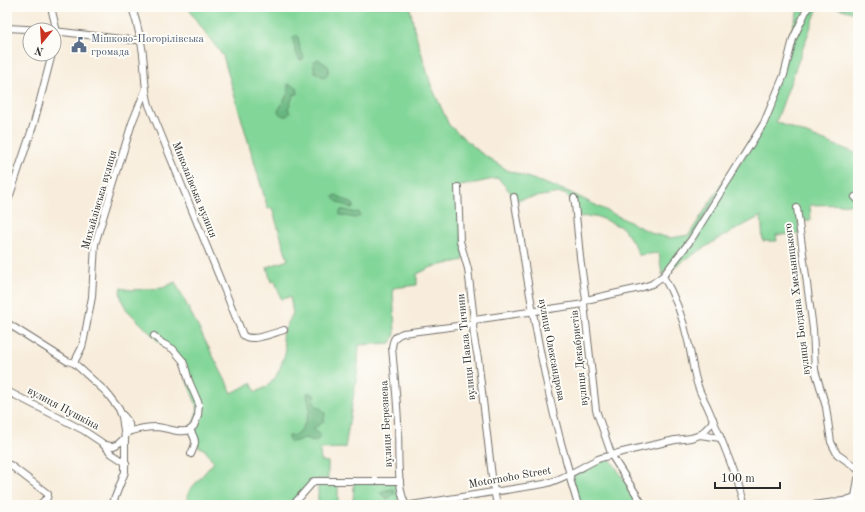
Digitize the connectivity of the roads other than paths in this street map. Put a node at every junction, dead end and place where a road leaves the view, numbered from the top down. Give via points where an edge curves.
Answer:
1 (51, 7) edge
2 (132, 7) edge
3 (807, 8) edge
4 (54, 22) edge
5 (7, 28) edge
6 (22, 29) edge
7 (62, 33) edge
8 (140, 40) junction
9 (50, 62) edge
10 (145, 91) junction
11 (458, 187) dead end
12 (514, 196) dead end
13 (574, 198) dead end
14 (7, 204) edge
15 (797, 208) dead end
16 (858, 234) edge
17 (663, 276) junction
18 (858, 276) edge
19 (585, 302) junction
20 (532, 311) junction
21 (474, 322) junction
22 (7, 323) edge
23 (284, 330) dead end
24 (154, 336) dead end
25 (74, 363) junction
26 (7, 391) edge
27 (713, 419) junction
28 (190, 430) junction
29 (126, 434) junction
30 (700, 435) junction
31 (720, 438) junction
32 (103, 444) junction
33 (191, 454) dead end
34 (612, 456) junction
35 (126, 462) junction
36 (10, 465) dead end
37 (858, 470) edge
38 (570, 475) junction
39 (400, 481) junction
40 (858, 482) edge
41 (494, 491) junction
42 (856, 496) edge
43 (38, 505) edge
44 (112, 505) edge
45 (293, 505) edge
46 (406, 505) edge
47 (411, 505) edge
48 (497, 505) edge
49 (578, 505) edge
50 (643, 505) edge
51 (745, 505) edge
52 (812, 505) edge
53 (850, 505) edge

1 - 4 street
2 - 8 street, Миколаївська вулиця
3 - 17 street via 792,39 784,75 764,123 691,240
5 - 6 street
7 - 8 street
8 - 10 street, Миколаївська вулиця
9 - 14 street via 34,123
10 - 23 street, Миколаївська вулиця via 152,114 243,335 254,339
10 - 25 street, Михайлівська вулиця via 132,123 95,244 92,298 82,347
11 - 21 street, вулиця Павла Тичини via 460,241 468,269
12 - 20 street, вулиця Олександрова
13 - 19 street, вулиця Декабристів
15 - 37 street, вулиця Богдана Хмельницького via 815,370 826,407 831,442 837,454
16 - 18 street
17 - 19 street via 652,284
17 - 27 street via 682,318 696,381
19 - 20 street
19 - 34 street, вулиця Декабристів via 596,410
20 - 21 street
20 - 38 street, вулиця Олександрова via 551,404
21 - 39 street, вулиця Березнева via 403,333 393,340
21 - 41 street, вулиця Павла Тичини
22 - 25 street
24 - 28 street via 162,344 173,349 185,366 199,404 198,416
25 - 29 street via 106,392 128,422
26 - 32 street, вулиця Пушкіна via 83,430
27 - 30 street
27 - 31 street
28 - 29 street via 151,427
28 - 33 street via 196,440
29 - 32 street via 121,442 114,446
29 - 35 street
30 - 31 street, Motornoho Street
30 - 34 street, Motornoho Street
31 - 51 street via 738,480
32 - 35 street, вулиця Пушкіна via 112,454
34 - 38 street, Motornoho Street via 598,459
34 - 50 street, вулиця Декабристів
35 - 44 street via 122,483
36 - 43 street via 48,494
38 - 41 street, Motornoho Street via 544,484
38 - 49 street, вулиця Олександрова
39 - 45 street via 318,480 314,481
39 - 46 street, вулиця Березнева
40 - 42 street
41 - 47 street, Motornoho Street
41 - 48 street, вулиця Павла Тичини
42 - 52 street
42 - 53 street

